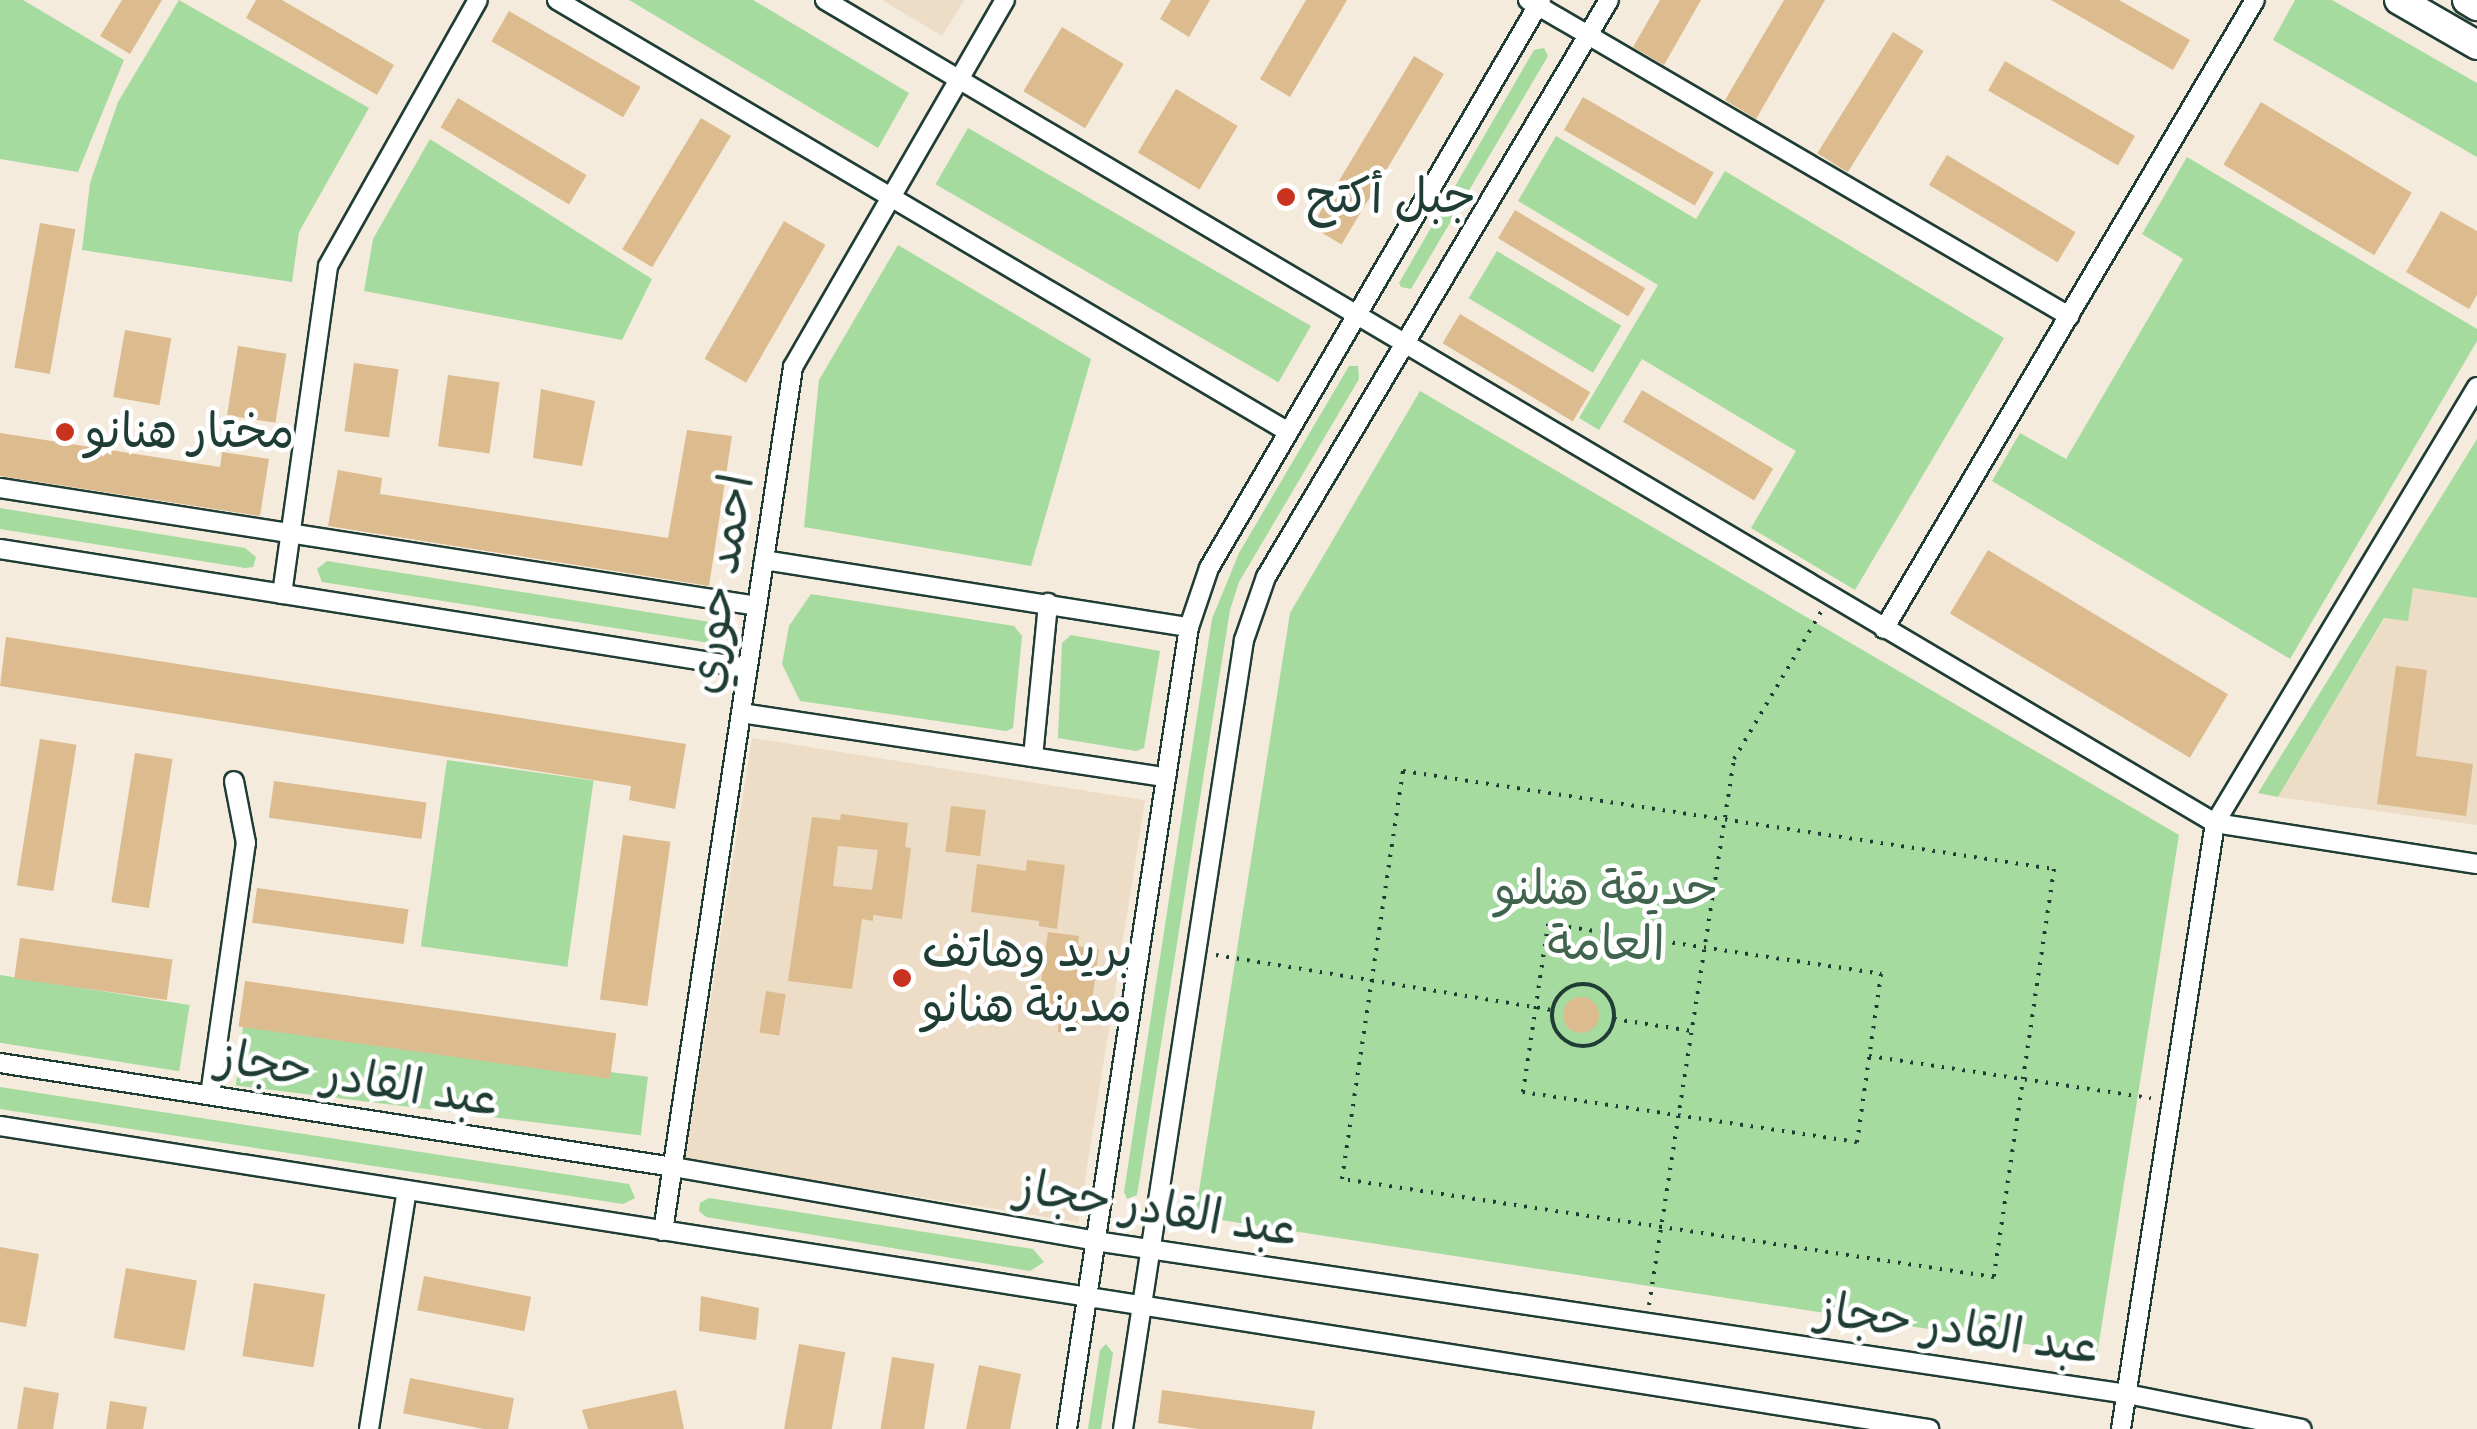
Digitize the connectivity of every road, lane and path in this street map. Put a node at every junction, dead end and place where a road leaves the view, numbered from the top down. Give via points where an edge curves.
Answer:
1 (478, 0) edge
2 (557, 0) edge
3 (825, 0) edge
4 (1006, 0) edge
5 (1610, 0) edge
6 (2255, 0) edge
7 (2399, 0) edge
8 (2467, 0) edge
9 (1535, 2) edge
10 (2477, 6) edge
11 (1588, 36) junction
12 (2477, 45) edge
13 (960, 79) junction
14 (892, 197) junction
15 (1356, 312) junction
16 (2069, 316) junction
17 (1405, 340) junction
18 (2477, 387) edge
19 (1287, 431) junction
20 (0, 488) edge
21 (291, 534) junction
22 (0, 550) edge
23 (764, 560) junction
24 (282, 594) junction
25 (1830, 597) junction
26 (1048, 604) junction
27 (757, 606) junction
28 (1188, 627) junction
29 (1884, 629) junction
30 (748, 668) junction
31 (741, 713) junction
32 (1033, 758) junction
33 (1166, 778) junction
34 (234, 781) dead end
35 (1724, 820) junction
36 (2215, 823) junction
37 (2477, 864) edge
38 (1704, 948) junction
39 (1197, 952) junction
40 (1372, 981) junction
41 (1535, 1008) junction
42 (1551, 1010) junction
43 (1614, 1019) junction
44 (1692, 1032) junction
45 (1869, 1056) junction
46 (0, 1063) edge
47 (2023, 1079) junction
48 (210, 1095) junction
49 (2172, 1101) junction
50 (1678, 1115) junction
51 (0, 1126) edge
52 (673, 1167) junction
53 (407, 1190) junction
54 (1661, 1226) junction
55 (663, 1231) junction
56 (1096, 1241) junction
57 (1151, 1249) junction
58 (1087, 1300) junction
59 (1142, 1308) junction
60 (1646, 1322) junction
61 (2128, 1394) junction
62 (1892, 1426) edge
63 (369, 1429) edge
64 (1067, 1429) edge
65 (1124, 1429) edge
66 (1929, 1429) edge
67 (2121, 1429) edge
68 (2302, 1429) edge

1 - 21 street via 328,266
2 - 14 street
3 - 13 street
4 - 13 street, احمد حوري
5 - 11 street
6 - 16 street
7 - 12 main road
8 - 10 main road
9 - 11 street
9 - 15 street
11 - 16 street
11 - 17 street
13 - 14 street, احمد حوري
13 - 15 street
14 - 19 street
14 - 23 street, احمد حوري via 793,367
15 - 17 street
15 - 19 street
16 - 29 street
17 - 25 street
17 - 39 street via 1266,577 1244,640
18 - 36 street
19 - 28 street via 1210,568
20 - 21 street
21 - 24 street
21 - 27 street
22 - 24 street
23 - 26 street
23 - 27 street, احمد حوري
24 - 30 street
25 - 29 street
25 - 35 path via 1734,758
26 - 28 street
26 - 32 street
27 - 30 street, احمد حوري
28 - 33 street
29 - 36 street
30 - 31 street, احمد حوري
31 - 32 street
31 - 52 street, احمد حوري
32 - 33 street
33 - 56 street
34 - 48 street via 246,842
35 - 38 path
35 - 40 path via 1403,771
35 - 47 path via 2054,869
36 - 37 street
36 - 49 street
38 - 41 path via 1548,924
38 - 44 path
38 - 45 path via 1882,974
39 - 40 path
39 - 57 street
40 - 41 path
40 - 54 path via 1342,1178
41 - 42 path
41 - 50 path via 1523,1092
42 - 43 path via 1563,989 1587,983 1608,995
42 - 43 path via 1557,1034 1578,1047 1602,1040
43 - 44 path
44 - 50 path
45 - 47 path
45 - 50 path via 1857,1142
46 - 48 street, عبد القادر حجاز
47 - 49 path
47 - 54 path via 1994,1277
48 - 52 street, عبد القادر حجاز
49 - 61 street
50 - 54 path
51 - 53 street
52 - 55 street, احمد حوري
52 - 56 street, عبد القادر حجاز
53 - 55 street
53 - 63 street
54 - 60 path
55 - 58 street
56 - 57 street, عبد القادر حجاز
56 - 58 street
57 - 59 street
57 - 60 street, عبد القادر حجاز
58 - 59 street
58 - 64 street
59 - 62 street
59 - 65 street
60 - 61 street, عبد القادر حجاز
61 - 67 street
61 - 68 street, عبد القادر حجاز
62 - 66 street

